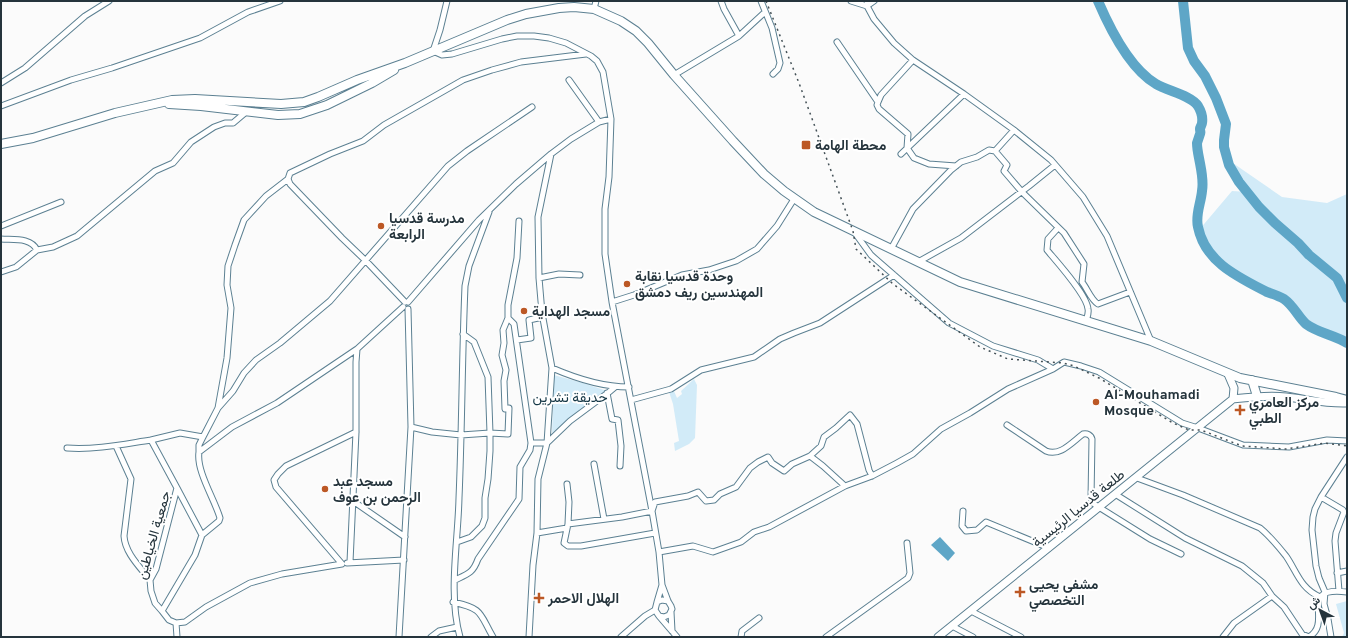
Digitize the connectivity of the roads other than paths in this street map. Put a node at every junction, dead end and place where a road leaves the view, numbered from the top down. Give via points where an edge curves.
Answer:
1 (109, 1) edge
2 (280, 1) edge
3 (447, 1) edge
4 (721, 1) edge
5 (761, 1) edge
6 (851, 1) edge
7 (874, 1) edge
8 (868, 3) edge
9 (595, 5) edge
10 (765, 12) junction
11 (739, 36) junction
12 (837, 42) dead end
13 (433, 51) junction
14 (586, 54) junction
15 (913, 60) junction
16 (405, 63) junction
17 (772, 74) dead end
18 (674, 75) junction
19 (569, 80) dead end
20 (1, 83) edge
21 (964, 94) junction
22 (878, 102) junction
23 (152, 105) junction
24 (1, 106) edge
25 (532, 107) dead end
26 (246, 112) junction
27 (611, 119) junction
28 (599, 122) junction
29 (1014, 130) junction
30 (1, 144) edge
31 (907, 148) junction
32 (995, 151) junction
33 (551, 154) junction
34 (901, 154) dead end
35 (1055, 164) junction
36 (956, 166) junction
37 (288, 179) junction
38 (1022, 192) junction
39 (794, 199) junction
40 (61, 202) dead end
41 (489, 211) junction
42 (519, 221) dead end
43 (1, 226) edge
44 (1058, 228) junction
45 (854, 231) junction
46 (1, 240) edge
47 (891, 249) junction
48 (37, 250) junction
49 (366, 261) junction
50 (918, 262) junction
51 (1, 272) edge
52 (580, 275) dead end
53 (894, 275) junction
54 (539, 278) junction
55 (1130, 292) junction
56 (612, 302) junction
57 (406, 305) junction
58 (543, 317) junction
59 (508, 318) junction
60 (1086, 321) junction
61 (463, 334) junction
62 (517, 340) junction
63 (1151, 341) junction
64 (357, 349) junction
65 (552, 368) junction
66 (1053, 369) junction
67 (1228, 374) junction
68 (1252, 380) junction
69 (614, 387) junction
70 (629, 387) junction
71 (607, 394) junction
72 (1257, 396) junction
73 (1233, 399) junction
74 (631, 400) junction
75 (1347, 401) edge
76 (218, 408) junction
77 (1006, 425) dead end
78 (411, 426) junction
79 (1198, 428) junction
80 (356, 432) junction
81 (490, 433) junction
82 (461, 435) junction
83 (203, 436) junction
84 (151, 440) junction
85 (1347, 441) edge
86 (531, 443) junction
87 (547, 443) junction
88 (116, 446) junction
89 (67, 448) dead end
90 (199, 452) junction
91 (810, 456) junction
92 (1347, 457) edge
93 (594, 464) dead end
94 (620, 466) dead end
95 (872, 476) junction
96 (1137, 478) junction
97 (567, 484) dead end
98 (845, 486) junction
99 (177, 488) junction
100 (1115, 494) junction
101 (1321, 497) junction
102 (353, 501) junction
103 (1099, 508) junction
104 (963, 510) dead end
105 (652, 511) junction
106 (604, 519) junction
107 (568, 526) junction
108 (537, 533) junction
109 (655, 533) junction
110 (202, 536) junction
111 (405, 537) junction
112 (457, 542) junction
113 (907, 543) dead end
114 (1049, 548) junction
115 (659, 552) junction
116 (1181, 554) dead end
117 (404, 560) junction
118 (350, 562) junction
119 (342, 564) junction
120 (1347, 571) edge
121 (1337, 573) junction
122 (150, 580) junction
123 (455, 580) junction
124 (662, 584) junction
125 (1339, 591) junction
126 (1325, 592) junction
127 (1347, 592) edge
128 (1272, 596) junction
129 (1320, 597) junction
130 (668, 601) junction
131 (453, 602) junction
132 (657, 602) junction
133 (655, 610) junction
134 (971, 611) junction
135 (162, 612) junction
136 (670, 612) junction
137 (659, 616) junction
138 (759, 618) dead end
139 (176, 623) junction
140 (952, 626) junction
141 (457, 627) junction
142 (672, 631) junction
143 (1303, 635) edge
144 (1225, 636) edge
145 (177, 637) edge
146 (399, 637) edge
147 (431, 637) edge
148 (460, 637) edge
149 (493, 637) edge
150 (529, 637) edge
151 (621, 637) edge
152 (677, 637) edge
153 (741, 637) edge
154 (826, 637) edge
155 (938, 637) edge
156 (973, 637) edge
157 (1021, 637) edge
158 (1331, 637) edge

1 - 20 street via 85,16 25,68
2 - 24 street via 248,12 200,38
3 - 13 street
4 - 11 street
5 - 10 street
6 - 8 street
7 - 8 street
8 - 15 street via 874,19 894,43
9 - 13 main road via 526,14
9 - 18 main road via 636,31
10 - 11 street
10 - 17 street via 772,28 780,63
11 - 18 street
12 - 22 street
13 - 14 street via 442,55 452,54 502,39 534,36 566,43
13 - 16 main road
14 - 27 street via 597,61 603,72
14 - 37 street via 520,62 463,80 384,125 363,141 295,170 290,173
15 - 21 street
15 - 22 street via 881,95
16 - 23 main road via 296,103 195,98
16 - 26 main road via 372,83 309,112 284,115
18 - 39 main road via 733,141 774,183
19 - 28 street
21 - 29 street
21 - 31 street
22 - 31 street via 879,109 908,134
23 - 26 main road via 189,105
23 - 30 main road
25 - 49 street via 448,166
26 - 48 street via 233,123 214,127 190,142 173,163 155,171 77,236 53,247
27 - 28 street
27 - 56 street via 605,254
28 - 33 street
29 - 32 street
29 - 35 street
31 - 34 street
31 - 36 street via 914,158 929,164
32 - 36 street via 989,150
32 - 38 street via 1007,165 1004,171
33 - 41 street
33 - 54 street via 538,217
35 - 38 street
35 - 55 street via 1083,197 1107,236
36 - 47 street via 914,209
37 - 49 street
37 - 76 street via 266,196 244,220 228,266 227,285 231,308
38 - 44 street
38 - 50 street via 961,238
39 - 45 main road via 814,212
39 - 56 street via 757,248 736,261 682,275
40 - 43 street
41 - 57 street
41 - 61 street via 464,286
42 - 59 street via 517,258
44 - 55 street via 1084,264 1082,282 1093,301 1098,304
44 - 60 street via 1048,238 1047,250 1083,296 1089,308
45 - 47 main road
45 - 53 street via 871,255
46 - 48 street via 25,240
47 - 50 main road
48 - 51 street via 16,267
49 - 57 street
49 - 76 street via 330,301 256,360
50 - 60 main road via 960,282
52 - 54 street via 559,274
53 - 66 street via 949,322 993,346 1038,360
53 - 74 street via 820,323 780,339 754,357 701,370 671,389
54 - 58 street
55 - 63 street
56 - 70 street
57 - 64 street
57 - 78 street
58 - 62 street via 529,320 531,338
58 - 65 street
59 - 62 street via 514,324
59 - 81 street via 503,330 502,355 506,370 505,409 510,408 508,434
60 - 63 main road
61 - 81 street via 474,342 488,377
61 - 82 street
62 - 86 street
63 - 67 main road
64 - 80 street
64 - 90 street via 277,402 232,427
65 - 69 street via 568,375
65 - 87 street
66 - 79 street via 1064,362 1099,372 1182,423
66 - 95 street via 1008,389 941,429 913,454
67 - 68 main road
67 - 73 main road via 1234,388
68 - 72 main road
68 - 75 main road
69 - 70 street
69 - 71 street
70 - 74 street
71 - 87 street via 570,421
71 - 94 street via 612,419 618,420
72 - 73 main road
72 - 75 main road via 1285,396 1337,404
73 - 79 main road, طلعة قدسيا الرئيسية
74 - 105 street
76 - 83 street
77 - 103 street via 1053,453 1060,451 1083,434 1089,435 1092,439 1091,498
78 - 82 street via 432,432
78 - 111 street
79 - 85 street via 1243,445 1289,447 1327,440
79 - 96 main road, طلعة قدسيا الرئيسية
80 - 102 street
80 - 119 street via 286,466 274,480 276,487
81 - 82 street
81 - 112 street via 485,518 482,526 471,537
82 - 112 street
83 - 84 street via 180,434
83 - 90 street
84 - 88 street
84 - 99 street
86 - 87 street
86 - 123 street via 530,450 520,467 519,499 475,567 471,572
87 - 108 street via 538,478
88 - 89 street
88 - 122 street via 131,480 124,542 127,550
90 - 110 street via 198,458 203,474 220,518
91 - 95 street via 821,446 824,437 850,416 858,424
91 - 98 street
91 - 105 street via 792,464 784,471 768,458 750,468 736,487 720,494 714,500 706,501 698,492 655,502
92 - 101 street
93 - 106 street
95 - 98 street
96 - 100 main road, طلعة قدسيا الرئيسية
96 - 129 street via 1260,528 1279,547 1311,593
97 - 107 street
98 - 115 street via 769,527 754,532 741,542 713,552 693,546
99 - 110 street, جمعية الخياطين
99 - 122 street, جمعية الخياطين via 156,569
100 - 103 main road, طلعة قدسيا الرئيسية
100 - 128 street via 1185,538 1242,566 1263,583
101 - 121 street via 1344,512 1335,541
101 - 126 street via 1315,509 1312,530 1316,566
102 - 111 street
102 - 118 street
103 - 114 main road, طلعة قدسيا الرئيسية
103 - 116 street via 1150,539
104 - 114 street via 962,526 966,531 977,530 986,522
105 - 106 street
105 - 109 street
106 - 107 street
107 - 108 street
107 - 109 street via 564,543 568,546
108 - 150 street
109 - 115 street
110 - 135 street via 195,555
111 - 117 street
112 - 123 street
113 - 154 street via 910,573 908,578
114 - 134 main road, طلعة قدسيا الرئيسية
115 - 124 street
117 - 118 street
117 - 146 street
118 - 119 street
119 - 139 street via 282,574 250,583 206,607 186,622
120 - 121 street
121 - 125 street
122 - 135 street, جمعية الخياطين via 155,603
123 - 131 street
124 - 130 street
124 - 132 street
125 - 126 street
125 - 127 street
126 - 129 street
126 - 158 street via 1324,604
128 - 143 street via 1284,607
128 - 144 street via 1234,623
129 - 143 street via 1317,630 1309,637
130 - 132 street
130 - 136 street via 672,606
131 - 141 street
131 - 149 street via 475,608
132 - 133 street
133 - 137 street
133 - 151 street
134 - 140 main road, طلعة قدسيا الرئيسية
134 - 157 street
135 - 139 street, جمعية الخياطين
136 - 137 street via 667,616
136 - 142 street
137 - 142 street
138 - 153 street via 742,631
139 - 145 street
140 - 155 main road, طلعة قدسيا الرئيسية
140 - 156 street
141 - 147 street via 439,631
141 - 148 street
142 - 152 street

